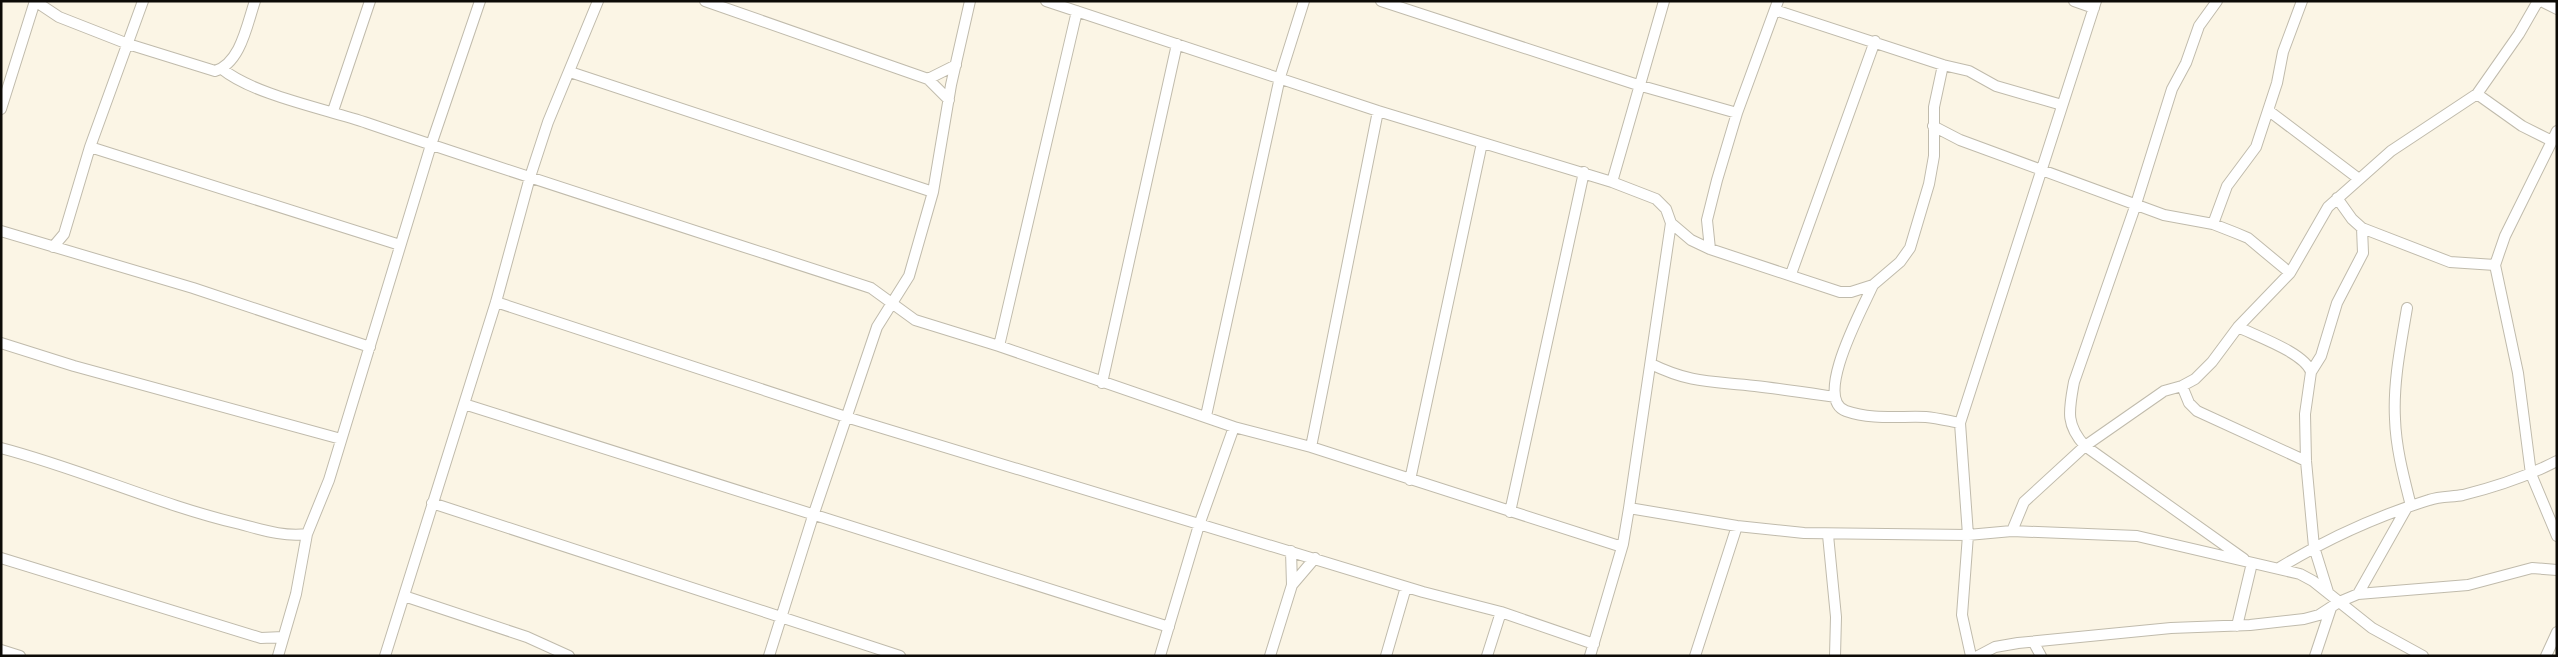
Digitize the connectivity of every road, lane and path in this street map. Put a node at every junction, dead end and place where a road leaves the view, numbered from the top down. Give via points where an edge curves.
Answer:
1 (35, 1) edge
2 (142, 1) edge
3 (255, 1) edge
4 (370, 1) edge
5 (480, 1) edge
6 (598, 1) edge
7 (705, 1) edge
8 (970, 1) edge
9 (1046, 1) edge
10 (1304, 1) edge
11 (1381, 1) edge
12 (1664, 1) edge
13 (2074, 1) edge
14 (2217, 1) edge
15 (2302, 1) edge
16 (2539, 1) edge
17 (2095, 5) edge
18 (1776, 6) edge
19 (2557, 9) edge
20 (1076, 11) junction
21 (1875, 42) junction
22 (128, 44) junction
23 (1177, 44) junction
24 (956, 65) junction
25 (1943, 65) junction
26 (222, 69) junction
27 (570, 72) junction
28 (1280, 76) junction
29 (928, 79) junction
30 (1638, 85) junction
31 (2478, 94) junction
32 (949, 100) junction
33 (2062, 105) junction
34 (1, 109) edge
35 (333, 111) junction
36 (1378, 111) junction
37 (2269, 111) junction
38 (1737, 114) junction
39 (1933, 126) junction
40 (2554, 136) edge
41 (1482, 142) junction
42 (431, 145) junction
43 (90, 147) junction
44 (2042, 169) junction
45 (1584, 172) junction
46 (530, 177) junction
47 (2358, 179) junction
48 (1612, 182) junction
49 (933, 192) junction
50 (2337, 198) junction
51 (2136, 204) junction
52 (1671, 223) junction
53 (2213, 224) junction
54 (2362, 228) junction
55 (1, 231) edge
56 (64, 234) junction
57 (400, 245) junction
58 (53, 247) junction
59 (1710, 249) junction
60 (71, 253) junction
61 (2495, 264) junction
62 (2290, 273) junction
63 (1791, 274) junction
64 (1873, 285) junction
65 (496, 302) junction
66 (892, 304) junction
67 (2407, 308) dead end
68 (2238, 327) junction
69 (1, 343) edge
70 (999, 346) junction
71 (370, 347) junction
72 (1652, 364) junction
73 (2311, 372) junction
74 (1102, 383) junction
75 (2182, 386) junction
76 (1835, 397) junction
77 (464, 404) junction
78 (1206, 416) junction
79 (846, 417) junction
80 (1960, 423) junction
81 (1234, 427) junction
82 (341, 440) junction
83 (2086, 446) junction
84 (1311, 447) junction
85 (1, 448) edge
86 (2306, 461) junction
87 (2557, 461) edge
88 (2531, 474) junction
89 (1410, 480) junction
90 (432, 503) junction
91 (2408, 507) junction
92 (1629, 508) junction
93 (1510, 512) junction
94 (813, 516) junction
95 (1199, 525) junction
96 (1737, 526) junction
97 (2012, 531) junction
98 (307, 534) junction
99 (1828, 534) junction
100 (289, 536) junction
101 (1968, 536) junction
102 (2557, 536) edge
103 (1623, 544) junction
104 (2314, 547) junction
105 (304, 550) junction
106 (1291, 551) junction
107 (1, 558) edge
108 (1315, 558) junction
109 (2250, 563) junction
110 (2279, 568) junction
111 (2557, 570) edge
112 (1292, 585) junction
113 (1406, 587) junction
114 (2328, 592) junction
115 (2358, 594) junction
116 (404, 596) junction
117 (2335, 605) junction
118 (1501, 612) junction
119 (780, 615) junction
120 (2237, 626) junction
121 (1169, 628) junction
122 (2557, 632) edge
123 (283, 637) junction
124 (261, 638) junction
125 (2034, 643) junction
126 (1594, 644) junction
127 (1, 650) edge
128 (278, 655) edge
129 (20, 656) edge
130 (385, 656) edge
131 (570, 656) edge
132 (769, 656) edge
133 (900, 656) edge
134 (1160, 656) edge
135 (1270, 656) edge
136 (1386, 656) edge
137 (1487, 656) edge
138 (1590, 656) edge
139 (1695, 656) edge
140 (1835, 656) edge
141 (1971, 656) edge
142 (1978, 656) edge
143 (2041, 656) edge
144 (2315, 656) edge
145 (2423, 656) edge
146 (2546, 656) edge

1 - 22 street via 59,16
1 - 34 street
2 - 22 street
3 - 26 street via 235,55
4 - 35 street
5 - 42 street
6 - 27 street
7 - 29 street
8 - 24 street
9 - 20 street
10 - 28 street
11 - 30 street
12 - 30 street
13 - 17 street
14 - 51 street via 2199,26 2186,63 2172,89
15 - 37 street via 2283,52
16 - 19 street
16 - 31 street
17 - 33 street
18 - 21 street
18 - 38 street
20 - 23 street
20 - 70 street
21 - 25 street
21 - 63 street
22 - 26 street via 211,71
22 - 43 street
23 - 28 street
23 - 74 street
24 - 29 street
24 - 32 street
25 - 33 street via 1969,71 1996,86
25 - 39 street
26 - 35 street via 256,88
27 - 46 street via 548,122
27 - 49 street
28 - 36 street
28 - 78 street
29 - 32 street
30 - 38 street
30 - 48 street
31 - 40 street via 2522,126
31 - 47 street via 2391,151
32 - 49 street
33 - 44 street
35 - 42 street
36 - 41 street
36 - 84 street
37 - 47 street
37 - 53 street via 2254,152 2227,186
38 - 59 street via 1709,212
39 - 44 street via 1960,140
39 - 64 street via 1934,156 1929,184 1910,248 1900,262
40 - 61 street via 2505,236
41 - 45 street
41 - 89 street
42 - 46 street
42 - 57 street
43 - 56 street
43 - 57 street
44 - 51 street
44 - 80 street
45 - 48 street
45 - 93 street
46 - 65 street
46 - 66 street via 871,288
47 - 50 street
48 - 52 street via 1656,200 1666,209
49 - 66 street via 910,276
50 - 54 street
50 - 62 street via 2320,219
51 - 53 street via 2164,215
51 - 83 street via 2074,382 2069,413 2075,435
52 - 59 street via 1691,240
52 - 72 street
53 - 62 street via 2248,238
54 - 61 street via 2450,262
54 - 73 street via 2363,253 2337,303 2321,356
55 - 58 street
56 - 58 street
56 - 60 street
57 - 71 street
58 - 60 street
59 - 63 street
60 - 71 street via 193,288
61 - 88 street via 2518,373
62 - 68 street
63 - 64 street via 1840,292
64 - 76 street via 1842,352 1834,383
65 - 77 street
65 - 79 street
66 - 70 street via 915,320
66 - 79 street via 877,327
67 - 91 street via 2395,420
68 - 73 street via 2296,356
68 - 75 street via 2212,362 2195,379
69 - 82 street
70 - 74 street
71 - 82 street
72 - 76 street via 1697,381 1755,385
72 - 92 street
73 - 86 street via 2305,414
74 - 78 street
75 - 83 street via 2164,391
75 - 86 street via 2189,403 2197,411
76 - 80 street via 1844,410 1870,416 1929,418
77 - 90 street
77 - 94 street
78 - 81 street
79 - 94 street
79 - 95 street
80 - 101 street
81 - 84 street
81 - 95 street
82 - 98 street
83 - 97 street via 2024,502
83 - 109 street
84 - 89 street
85 - 100 street via 205,516
86 - 104 street
87 - 88 street
88 - 91 street via 2463,495 2431,499
88 - 102 street
89 - 93 street
90 - 116 street
90 - 119 street
91 - 104 street
91 - 115 street
92 - 96 street
92 - 103 street
93 - 103 street via 1616,545
94 - 119 street
94 - 121 street
95 - 106 street
95 - 121 street
96 - 99 street
96 - 139 street
97 - 101 street
97 - 109 street via 2150,538
98 - 100 street
98 - 105 street
99 - 101 street
99 - 140 street via 1836,616
100 - 105 street
101 - 141 street via 1962,615
103 - 126 street
104 - 110 street
104 - 114 street
105 - 123 street
106 - 108 street
106 - 112 street
107 - 124 street
108 - 112 street
108 - 113 street
109 - 110 street
109 - 120 street
110 - 114 street via 2300,574
111 - 115 street via 2527,569 2468,585
112 - 135 street
113 - 118 street
113 - 136 street
114 - 117 street
115 - 117 street
116 - 130 street
116 - 131 street via 527,637
117 - 120 street via 2304,619
117 - 144 street
117 - 145 street
118 - 126 street
118 - 137 street
119 - 132 street
119 - 133 street
120 - 125 street via 2171,628
121 - 134 street
122 - 146 street
123 - 124 street
123 - 128 street
124 - 128 street
125 - 142 street via 1994,647
125 - 143 street
126 - 138 street
127 - 129 street

